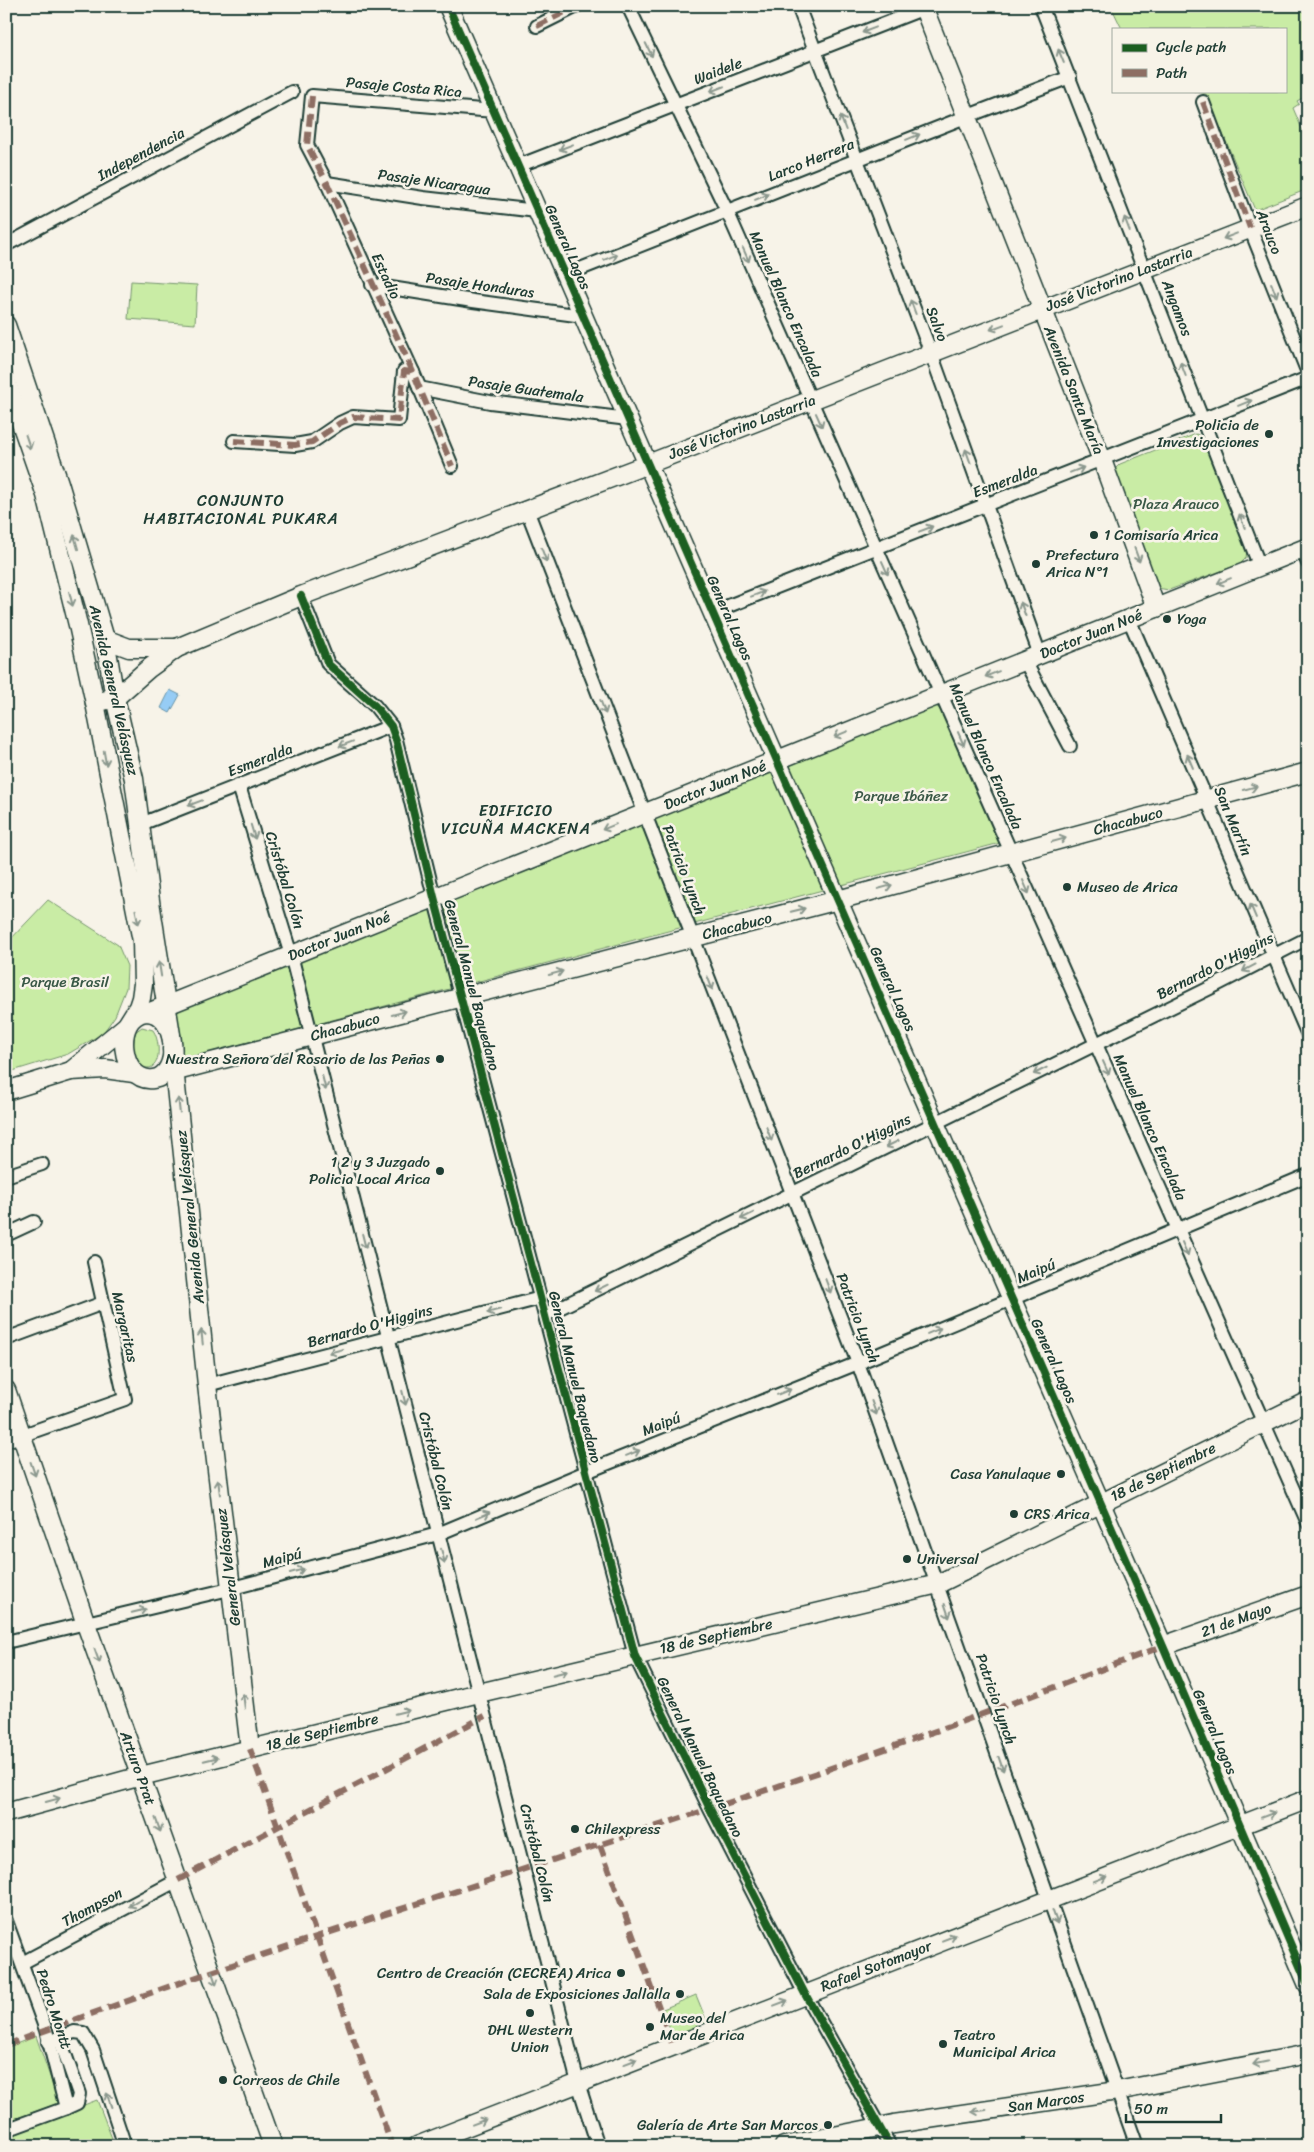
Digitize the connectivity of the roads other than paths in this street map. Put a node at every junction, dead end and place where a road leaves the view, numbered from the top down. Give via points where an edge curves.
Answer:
1 (448, 6) edge
2 (577, 6) edge
3 (628, 6) edge
4 (798, 6) edge
5 (1041, 6) edge
6 (926, 7) edge
7 (537, 26) dead end
8 (816, 50) junction
9 (1070, 77) junction
10 (292, 92) dead end
11 (312, 96) joint
12 (1203, 102) dead end
13 (675, 105) junction
14 (494, 111) junction
15 (968, 116) junction
16 (857, 159) junction
17 (518, 166) junction
18 (327, 183) junction
19 (1308, 206) edge
20 (538, 211) junction
21 (727, 211) junction
22 (1250, 228) junction
23 (6, 245) edge
24 (1145, 269) junction
25 (565, 275) junction
26 (1032, 282) junction
27 (372, 285) junction
28 (1075, 296) junction
29 (1042, 309) junction
30 (583, 316) junction
31 (6, 325) edge
32 (931, 353) junction
33 (413, 372) junction
34 (1308, 373) edge
35 (1308, 378) edge
36 (6, 380) edge
37 (419, 388) junction
38 (811, 400) junction
39 (628, 419) junction
40 (1203, 420) junction
41 (234, 441) dead end
42 (1102, 460) junction
43 (648, 464) junction
44 (452, 466) dead end
45 (986, 505) junction
46 (526, 510) junction
47 (876, 548) junction
48 (1306, 553) edge
49 (1260, 566) junction
50 (301, 596) junction
51 (1156, 608) junction
52 (713, 612) junction
53 (1129, 619) junction
54 (105, 639) junction
55 (177, 648) junction
56 (1032, 658) junction
57 (941, 694) junction
58 (115, 698) junction
59 (95, 703) junction
60 (392, 726) junction
61 (1070, 746) dead end
62 (778, 760) junction
63 (1308, 772) edge
64 (239, 786) junction
65 (1206, 800) junction
66 (644, 813) junction
67 (141, 824) junction
68 (1011, 853) junction
69 (434, 898) junction
70 (838, 900) junction
71 (693, 937) junction
72 (1308, 938) edge
73 (291, 955) junction
74 (1273, 956) junction
75 (461, 997) junction
76 (158, 1008) junction
77 (127, 1024) junction
78 (1308, 1035) edge
79 (312, 1036) junction
80 (1095, 1044) junction
81 (71, 1071) junction
82 (170, 1072) junction
83 (134, 1073) junction
84 (6, 1091) edge
85 (936, 1123) junction
86 (42, 1164) dead end
87 (1308, 1175) edge
88 (6, 1176) edge
89 (792, 1194) junction
90 (34, 1222) dead end
91 (1177, 1230) junction
92 (6, 1235) edge
93 (94, 1262) dead end
94 (541, 1298) junction
95 (1011, 1298) junction
96 (103, 1303) junction
97 (545, 1316) junction
98 (388, 1338) junction
99 (6, 1339) edge
100 (858, 1362) junction
101 (207, 1385) junction
102 (6, 1390) edge
103 (1308, 1401) edge
104 (1263, 1423) junction
105 (14, 1439) edge
106 (586, 1472) junction
107 (1101, 1503) junction
108 (1308, 1523) edge
109 (438, 1534) junction
110 (938, 1584) junction
111 (231, 1589) junction
112 (1308, 1595) edge
113 (86, 1624) junction
114 (6, 1642) edge
115 (1163, 1646) junction
116 (634, 1656) junction
117 (479, 1693) junction
118 (250, 1749) junction
119 (141, 1776) junction
120 (1308, 1799) edge
121 (6, 1813) edge
122 (1240, 1826) junction
123 (178, 1880) junction
124 (1049, 1899) junction
125 (6, 1921) edge
126 (22, 1963) junction
127 (1308, 1985) edge
128 (805, 1994) junction
129 (54, 2039) junction
130 (1308, 2054) edge
131 (578, 2083) junction
132 (1117, 2091) junction
133 (881, 2127) junction
134 (6, 2130) edge
135 (125, 2146) edge
136 (273, 2146) edge
137 (417, 2146) edge
138 (598, 2146) edge
139 (784, 2146) edge
140 (890, 2146) edge
141 (1136, 2146) edge

1 - 14 street, General Lagos
2 - 7 street
3 -> 13 street, Manuel Blanco Encalada
4 - 8 street, Salvo
9 -> 5 street, Angamos
6 -> 8 street, Waidele
6 - 15 street, Avenida Santa María
8 -> 13 street, Waidele
16 -> 8 street, Salvo
9 - 15 street, Larco Herrera
24 -> 9 street, Angamos
10 - 23 street, Independencia
11 - 14 street, Pasaje Costa Rica
11 - 18 street, Estadio via 307,145
12 - 22 street, Arauco
13 -> 17 street, Waidele
13 - 21 street, Manuel Blanco Encalada
14 - 17 street, General Lagos
16 -> 15 street, Larco Herrera
15 - 26 street, Avenida Santa María
21 -> 16 street, Larco Herrera
32 -> 16 street, Salvo
17 - 20 street, General Lagos
18 - 20 street, Pasaje Nicaragua
18 - 27 street, Estadio
19 - 22 street, José Victorino Lastarria
20 - 25 street, General Lagos
25 -> 21 street, Larco Herrera
21 -> 38 street, Manuel Blanco Encalada
22 -> 24 street, José Victorino Lastarria
22 -> 34 street, Arauco
24 - 28 street, José Victorino Lastarria
40 -> 24 street, Angamos
25 - 30 street, General Lagos
26 - 28 street via 1050,294
26 - 29 street, Avenida Santa María
27 - 30 street, Pasaje Honduras
27 - 33 street, Estadio
28 - 29 street, José Victorino Lastarria
29 -> 32 street, José Victorino Lastarria
29 - 42 street, Avenida Santa María
30 - 39 street, General Lagos
54 -> 31 street, Avenida General Velásquez
32 - 38 street, José Victorino Lastarria
45 -> 32 street, Salvo
33 - 37 street, Estadio
33 - 41 street via 404,371 399,420 353,417 312,442 295,445
40 -> 35 street, Esmeralda
36 -> 59 street, Avenida General Velásquez via 46,495
37 - 39 street, Pasaje Guatemala via 490,402
37 - 44 street, Estadio
38 - 43 street, José Victorino Lastarria
38 -> 47 street, Manuel Blanco Encalada
39 - 43 street, General Lagos
40 - 42 street, Esmeralda
49 -> 40 street, Angamos
45 -> 42 street, Esmeralda
42 -> 51 street, Avenida Santa María
43 - 46 street, José Victorino Lastarria
43 - 52 street, General Lagos
47 -> 45 street, Esmeralda
56 -> 45 street, Salvo
46 - 50 street, José Victorino Lastarria
46 -> 66 street, Patricio Lynch
52 -> 47 street, Esmeralda
47 -> 57 street, Manuel Blanco Encalada
48 - 49 street, Doctor Juan Noé
49 -> 51 street, Doctor Juan Noé
50 - 55 street, José Victorino Lastarria
50 - 60 street, General Manuel Baquedano via 328,664 375,706
51 - 53 street, Doctor Juan Noé
52 - 62 street, General Lagos
53 - 56 street, Doctor Juan Noé
65 -> 53 street, San Martín
54 - 55 street, José Victorino Lastarria via 130,648
54 - 58 street, Avenida General Velásquez
55 - 58 street, José Victorino Lastarria
56 -> 57 street, Doctor Juan Noé
56 - 61 street, Salvo
57 -> 62 street, Doctor Juan Noé
57 -> 68 street, Manuel Blanco Encalada
58 - 59 street, José Victorino Lastarria
58 - 67 street, Avenida General Velásquez
59 -> 77 street, Avenida General Velásquez via 142,941 144,984 138,1007
60 -> 64 street, Esmeralda
60 - 69 street, General Manuel Baquedano
62 - 66 street, Doctor Juan Noé
62 - 70 street, General Lagos
65 -> 63 street, Chacabuco
64 -> 67 street, Esmeralda
64 -> 73 street, Cristóbal Colón
68 -> 65 street, Chacabuco
74 -> 65 street, San Martín
66 -> 69 street, Doctor Juan Noé
66 - 71 street, Patricio Lynch
76 -> 67 street, Avenida General Velásquez
70 -> 68 street, Chacabuco
68 -> 80 street, Manuel Blanco Encalada
69 - 73 street, Doctor Juan Noé
69 - 75 street, General Manuel Baquedano
71 -> 70 street, Chacabuco
70 - 85 street, General Lagos
75 -> 71 street, Chacabuco
71 -> 89 street, Patricio Lynch
72 - 74 street, Bernardo O'Higgins
73 - 76 street, Doctor Juan Noé
73 - 79 street, Cristóbal Colón
74 - 78 street, San Martín
74 -> 80 street, Bernardo O'Higgins
79 -> 75 street, Chacabuco
75 - 94 street, General Manuel Baquedano
76 - 77 street via 138,1013
76 - 82 street, Avenida General Velásquez via 172,1042
77 - 81 street
77 - 83 street via 125,1047
79 - 82 street, Chacabuco
79 -> 98 street, Cristóbal Colón
80 -> 85 street, Bernardo O'Higgins
80 -> 91 street, Manuel Blanco Encalada
81 - 83 street via 105,1069
81 - 84 street
82 - 83 street via 151,1080
101 -> 82 street, Avenida General Velásquez
85 -> 89 street, Bernardo O'Higgins
85 - 95 street, General Lagos
86 - 88 street
87 - 91 street, Maipú
89 -> 97 street, Bernardo O'Higgins
89 -> 100 street, Patricio Lynch
90 - 92 street
91 - 95 street, Maipú
91 -> 104 street, Manuel Blanco Encalada
93 - 96 street, Margaritas
94 - 97 street, General Manuel Baquedano
94 -> 98 street, Bernardo O'Higgins
100 -> 95 street, Maipú
95 - 107 street, General Lagos
96 - 99 street
96 - 105 street, Margaritas via 124,1399
97 - 106 street, General Manuel Baquedano
98 -> 101 street, Bernardo O'Higgins
98 -> 109 street, Cristóbal Colón
106 -> 100 street, Maipú
100 -> 110 street, Patricio Lynch
111 -> 101 street, General Velásquez
102 - 105 street, Arturo Prat
103 - 104 street, 18 de Septiembre
104 - 107 street, 18 de Septiembre
104 - 108 street, Manuel Blanco Encalada
105 -> 113 street, Arturo Prat
109 -> 106 street, Maipú
106 - 116 street, General Manuel Baquedano
107 - 110 street, 18 de Septiembre
107 - 115 street, General Lagos
111 -> 109 street, Maipú
109 -> 117 street, Cristóbal Colón
110 - 116 street, 18 de Septiembre
110 -> 124 street, Patricio Lynch
113 -> 111 street, Maipú
118 -> 111 street, General Velásquez
112 - 115 street, 21 de Mayo
113 - 114 street, Maipú
113 -> 119 street, Arturo Prat
115 - 122 street, General Lagos
117 -> 116 street, 18 de Septiembre
116 - 128 street, General Manuel Baquedano
118 -> 117 street, 18 de Septiembre
117 - 131 street, Cristóbal Colón
119 -> 118 street, 18 de Septiembre
121 -> 119 street, 18 de Septiembre
119 -> 123 street, Arturo Prat
122 -> 120 street, Rafael Sotomayor
124 -> 122 street, Rafael Sotomayor
122 - 127 street, General Lagos
123 -> 126 street, Thompson
123 -> 136 street, Arturo Prat
128 -> 124 street, Rafael Sotomayor
124 -> 132 street, Patricio Lynch
125 - 126 street, Pedro Montt
126 - 129 street, Pedro Montt via 46,2030
131 -> 128 street, Rafael Sotomayor
128 - 133 street, General Manuel Baquedano
129 - 134 street, Pedro Montt via 66,2108
135 -> 129 street via 93,2050 83,2033 74,2032
130 -> 132 street, San Marcos
137 -> 131 street, Rafael Sotomayor
131 - 138 street, Cristóbal Colón
132 -> 133 street, San Marcos
132 - 141 street, Patricio Lynch
133 - 139 street, San Marcos
133 - 140 street, General Manuel Baquedano

